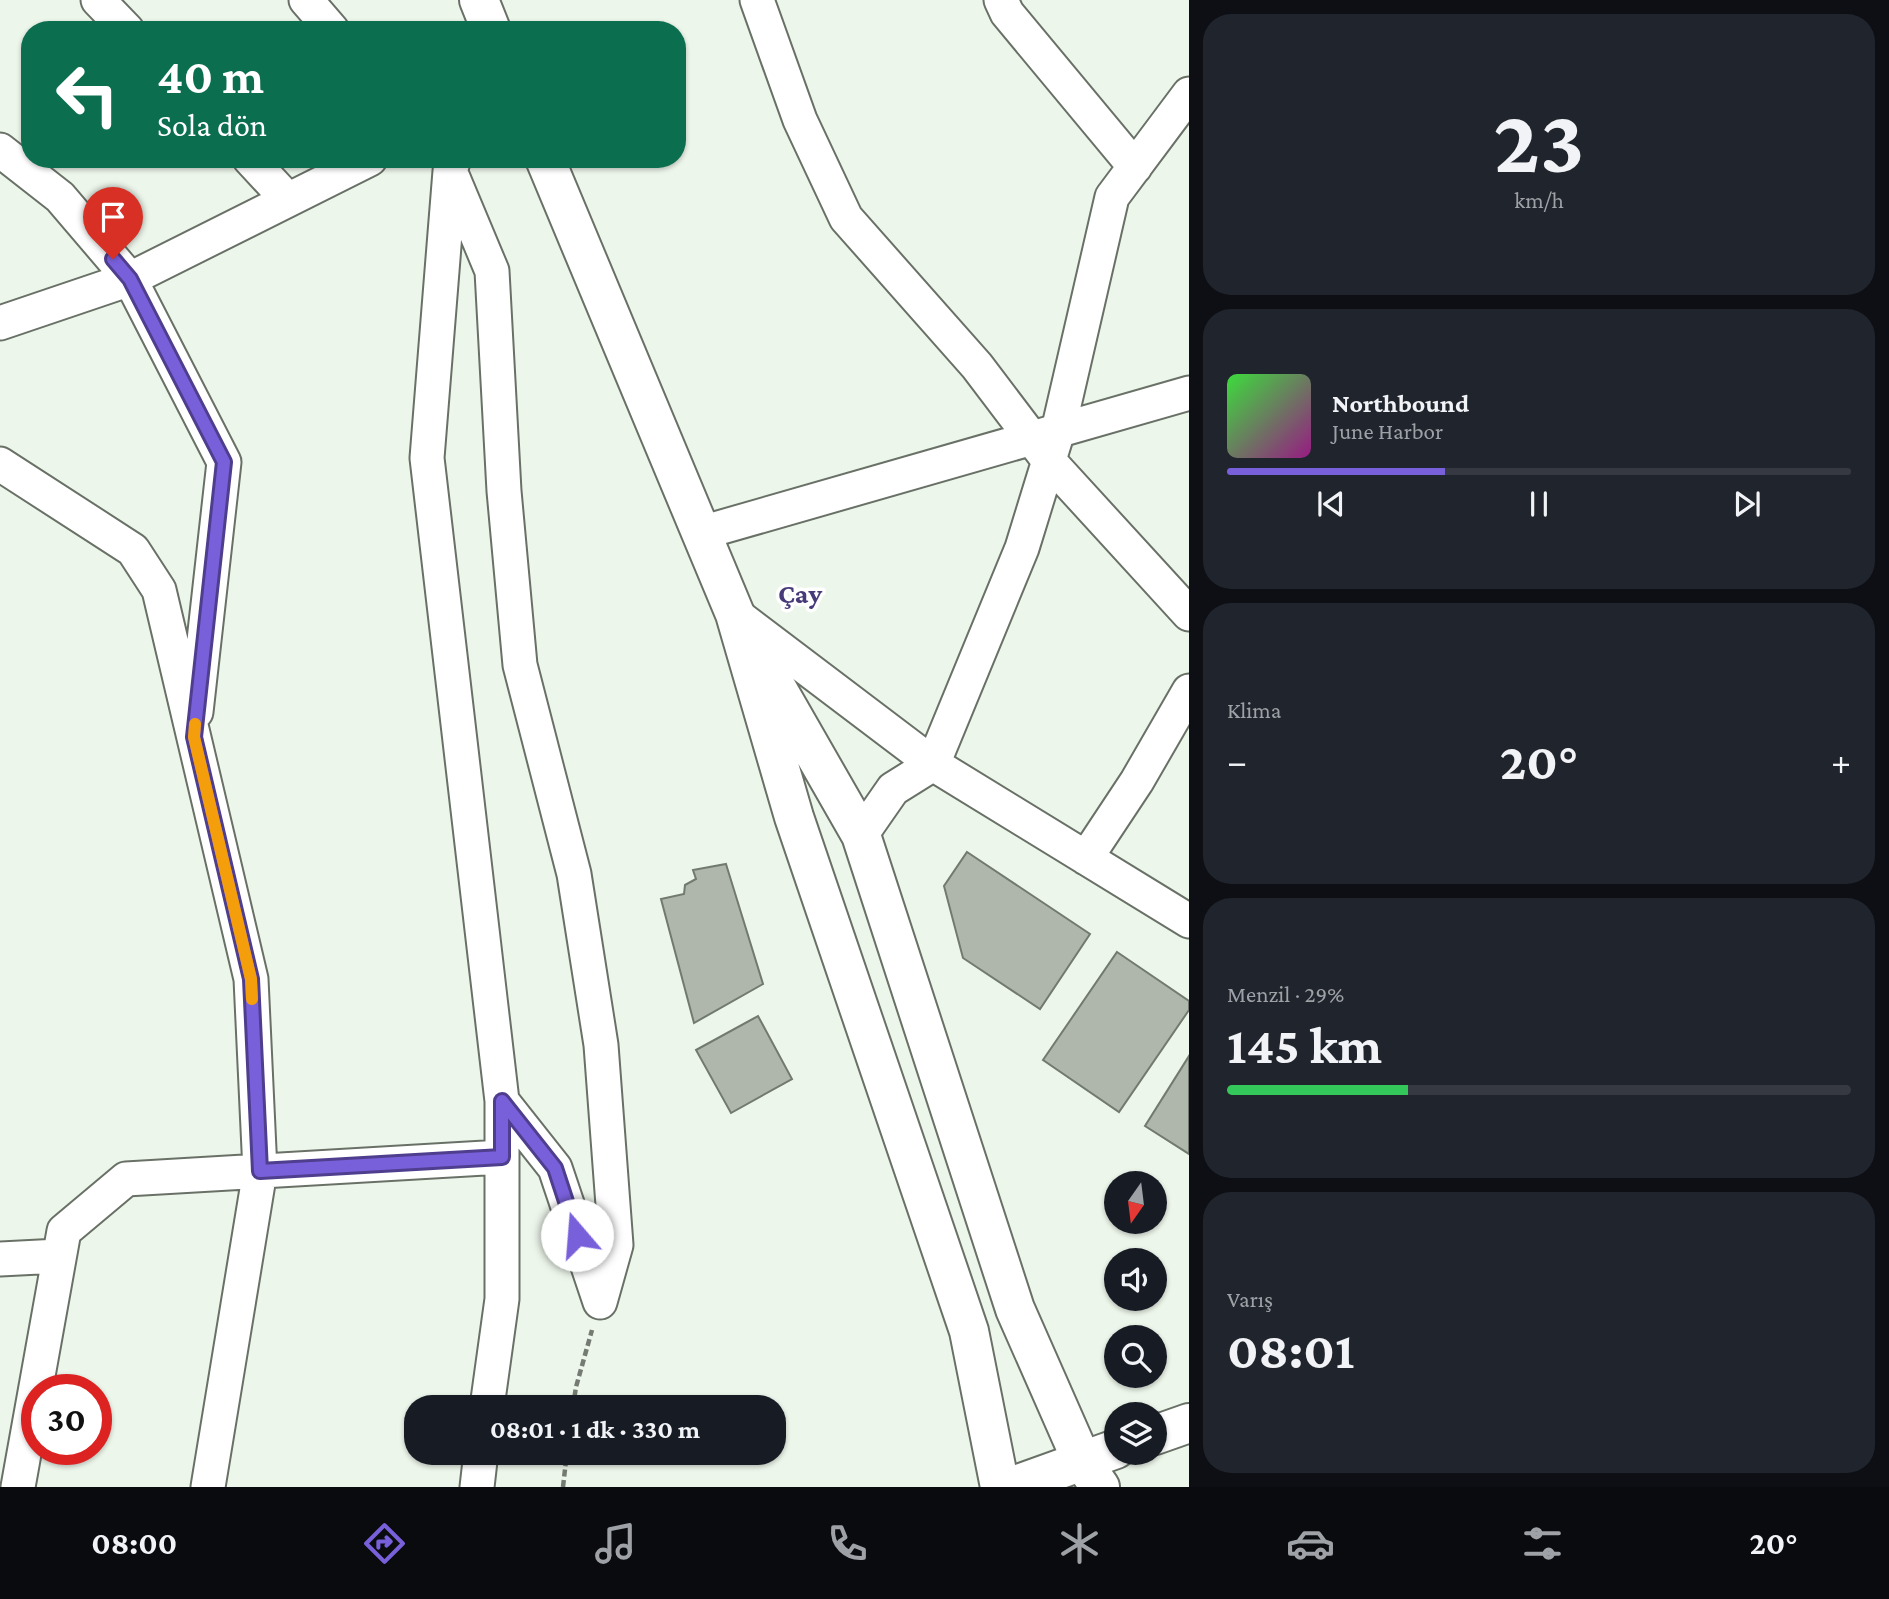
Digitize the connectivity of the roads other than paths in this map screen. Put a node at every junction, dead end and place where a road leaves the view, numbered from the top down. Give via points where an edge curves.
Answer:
1 (98, 0) edge
2 (306, 0) edge
3 (479, 0) edge
4 (757, 0) edge
5 (1001, 0) edge
6 (118, 21) edge
7 (324, 21) edge
8 (487, 21) edge
9 (1189, 94) edge
10 (0, 150) edge
11 (21, 166) edge
12 (1135, 167) junction
13 (23, 168) edge
14 (258, 168) edge
15 (352, 168) edge
16 (452, 168) edge
17 (453, 168) edge
18 (549, 168) edge
19 (288, 200) junction
20 (130, 279) junction
21 (0, 323) edge
22 (1189, 393) edge
23 (1046, 444) junction
24 (0, 464) edge
25 (701, 533) junction
26 (735, 614) junction
27 (1189, 614) edge
28 (1189, 691) edge
29 (194, 737) junction
30 (933, 764) junction
31 (861, 835) junction
32 (1086, 858) junction
33 (1189, 921) edge
34 (502, 1101) junction
35 (502, 1157) junction
36 (260, 1171) junction
37 (59, 1256) junction
38 (0, 1259) edge
39 (489, 1395) edge
40 (1189, 1423) edge
41 (1167, 1431) edge
42 (480, 1465) edge
43 (1100, 1466) edge
44 (18, 1487) edge
45 (208, 1487) edge
46 (477, 1487) edge
47 (1000, 1487) edge
48 (1010, 1487) edge

1 - 6 street
2 - 7 street
3 - 8 main road
4 - 23 street via 800,120 846,218
5 - 12 street
9 - 12 street
10 - 11 street
12 - 23 street via 1112,197
13 - 20 street via 61,197
14 - 19 street
15 - 19 street
16 - 34 street via 427,458
17 - 34 street via 492,271 504,491 520,664 574,874 601,1045 616,1245 600,1303 555,1168
18 - 25 main road
19 - 20 street
20 - 21 street
20 - 29 street via 224,462
22 - 23 street
23 - 25 street
23 - 27 street
23 - 30 street via 1022,548
24 - 29 street via 133,550 159,590
25 - 26 main road
26 - 30 street
26 - 31 main road
26 - 47 main road via 794,817 969,1331
28 - 32 street
29 - 36 street via 251,979
30 - 31 street via 892,789
30 - 32 street
31 - 43 main road via 1015,1309
32 - 33 street
34 - 35 street
35 - 36 street
35 - 39 street via 502,1298
36 - 37 street via 126,1179 64,1231
36 - 45 street
37 - 38 street
37 - 44 street
40 - 41 main road
42 - 46 street
43 - 48 main road

